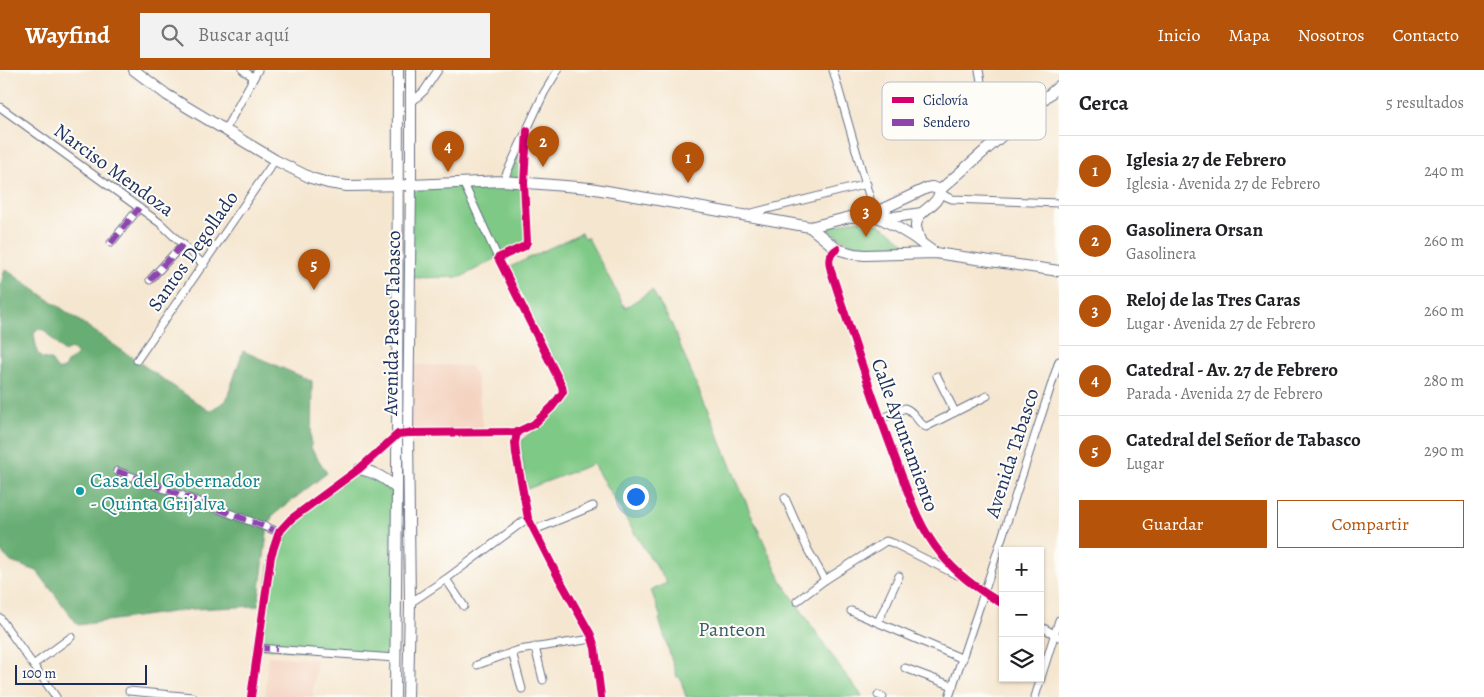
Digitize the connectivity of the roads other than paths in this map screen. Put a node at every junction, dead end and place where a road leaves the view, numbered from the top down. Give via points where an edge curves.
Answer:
1 (134, 70) edge
2 (243, 70) edge
3 (258, 70) edge
4 (398, 70) edge
5 (411, 70) edge
6 (438, 70) edge
7 (558, 70) edge
8 (833, 70) edge
9 (253, 77) junction
10 (1059, 86) edge
11 (1046, 97) edge
12 (411, 103) junction
13 (0, 107) edge
14 (225, 130) junction
15 (527, 132) junction
16 (991, 140) edge
17 (998, 140) edge
18 (992, 145) junction
19 (275, 160) junction
20 (504, 181) junction
21 (463, 182) junction
22 (524, 183) junction
23 (866, 184) junction
24 (411, 185) junction
25 (397, 186) junction
26 (940, 190) junction
27 (1059, 203) edge
28 (139, 208) junction
29 (922, 213) junction
30 (872, 214) junction
31 (745, 215) junction
32 (810, 227) junction
33 (111, 243) dead end
34 (921, 243) junction
35 (183, 244) junction
36 (836, 249) junction
37 (935, 253) junction
38 (498, 258) junction
39 (204, 265) junction
40 (1059, 271) edge
41 (150, 280) dead end
42 (137, 360) dead end
43 (1059, 361) edge
44 (937, 376) dead end
45 (987, 396) dead end
46 (955, 412) junction
47 (881, 419) junction
48 (517, 432) junction
49 (403, 434) junction
50 (359, 468) junction
51 (117, 472) dead end
52 (397, 489) junction
53 (785, 498) dead end
54 (594, 506) dead end
55 (528, 518) junction
56 (534, 530) junction
57 (279, 532) junction
58 (899, 576) dead end
59 (964, 578) junction
60 (446, 579) junction
61 (825, 580) junction
62 (984, 593) junction
63 (797, 601) dead end
64 (999, 602) edge
65 (410, 603) junction
66 (464, 606) dead end
67 (851, 611) dead end
68 (0, 618) edge
69 (1059, 620) edge
70 (878, 622) junction
71 (1044, 628) edge
72 (1057, 636) edge
73 (71, 637) dead end
74 (592, 639) junction
75 (536, 647) junction
76 (257, 648) junction
77 (512, 652) junction
78 (395, 658) junction
79 (963, 659) junction
80 (33, 664) junction
81 (477, 665) dead end
82 (905, 668) dead end
83 (543, 680) dead end
84 (953, 686) junction
85 (522, 689) dead end
86 (129, 691) dead end
87 (56, 697) edge
88 (193, 697) edge
89 (251, 697) edge
90 (395, 697) edge
91 (408, 697) edge
92 (601, 697) edge
93 (949, 697) edge
94 (1035, 697) edge

1 - 14 main road via 167,96
2 - 9 street
3 - 9 street
4 - 25 main road, Avenida Paseo Tabasco
5 - 12 main road, Avenida Paseo Tabasco
6 - 12 street
7 - 15 street
8 - 23 street
9 - 14 street
10 - 11 main road
12 - 24 main road, Avenida Paseo Tabasco
13 - 28 street, Narciso Mendoza
14 - 19 main road
15 - 20 street
15 - 22 street
16 - 18 street
17 - 18 main road
18 - 26 main road
19 - 25 main road via 328,184
19 - 39 street, Santos Degollado
20 - 21 main road
20 - 22 main road
21 - 24 main road
21 - 38 street
22 - 31 main road via 590,188
22 - 38 street via 528,242
23 - 30 street
23 - 31 street
24 - 25 main road
24 - 49 main road, Avenida Paseo Tabasco
25 - 49 main road, Avenida Paseo Tabasco
26 - 27 street via 952,199
26 - 29 main road via 940,197
26 - 30 main road via 927,188
28 - 33 street
28 - 35 street, Narciso Mendoza
29 - 30 main road via 894,217
29 - 34 main road via 916,227
30 - 32 main road
30 - 34 main road
31 - 32 main road
32 - 36 main road
34 - 37 main road
35 - 39 street, Narciso Mendoza
35 - 41 street
36 - 37 main road via 865,255
36 - 47 street, Calle Ayuntamiento via 829,258 830,266
37 - 40 main road
38 - 48 street via 563,392 542,418
39 - 42 street, Santos Degollado
43 - 62 street, Avenida Tabasco
44 - 46 street
45 - 46 street
46 - 47 street via 926,427 905,408
47 - 59 street, Calle Ayuntamiento via 922,527 941,555
48 - 49 street
48 - 55 street via 516,454
49 - 50 street
49 - 52 main road, Avenida Paseo Tabasco
49 - 65 main road, Avenida Paseo Tabasco
50 - 52 main road via 380,475
50 - 57 street via 291,519
51 - 57 street
52 - 78 main road, Avenida Paseo Tabasco
53 - 61 street
54 - 56 street
55 - 56 street
55 - 60 street
56 - 74 street
57 - 76 street via 271,556
58 - 70 street
59 - 61 street via 884,541
59 - 62 street, Calle Ayuntamiento
60 - 65 street
60 - 66 street
61 - 63 street
62 - 64 street, Calle Ayuntamiento
62 - 79 street, Avenida Tabasco
65 - 91 main road, Avenida Paseo Tabasco
67 - 70 street
68 - 80 street
69 - 72 street
70 - 79 street
71 - 72 street
72 - 94 street
73 - 80 street
74 - 75 street
74 - 92 street
75 - 77 street
75 - 83 street
76 - 78 street
76 - 89 street
77 - 81 street
77 - 85 street
78 - 90 main road, Avenida Paseo Tabasco
79 - 84 street, Avenida Tabasco
80 - 87 street
82 - 84 street
84 - 93 street, Avenida Tabasco
86 - 88 street

